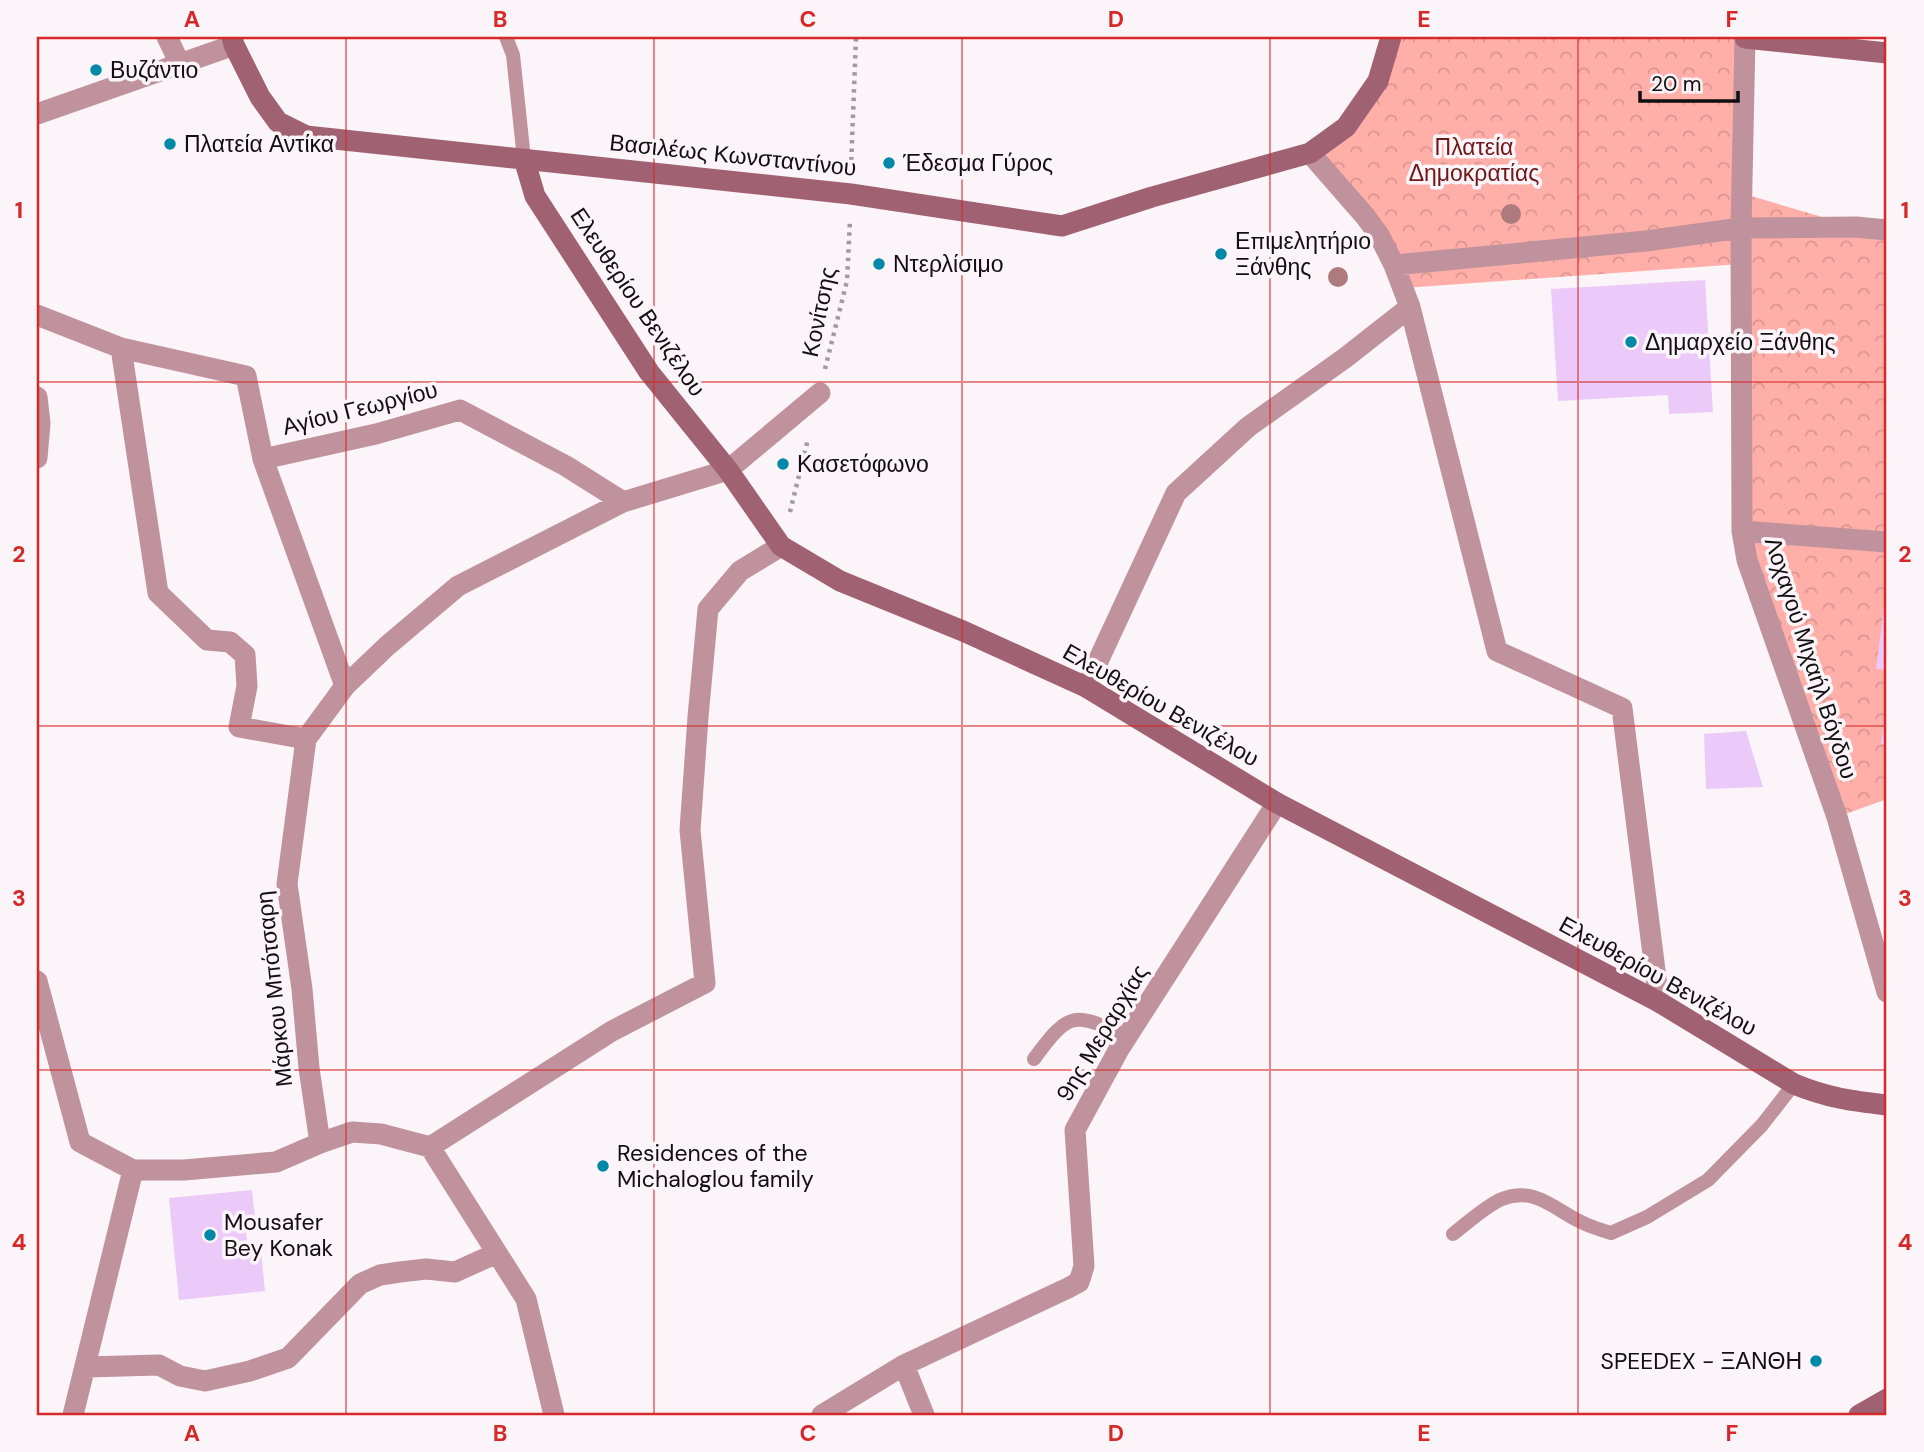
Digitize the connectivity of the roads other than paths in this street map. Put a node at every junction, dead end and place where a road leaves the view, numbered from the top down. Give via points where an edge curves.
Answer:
1 (167, 37) edge
2 (506, 37) edge
3 (1391, 37) edge
4 (1745, 37) edge
5 (233, 41) edge
6 (1887, 53) edge
7 (180, 64) junction
8 (37, 114) edge
9 (1310, 153) junction
10 (524, 159) junction
11 (1741, 228) junction
12 (1887, 230) edge
13 (1394, 265) junction
14 (1410, 307) junction
15 (37, 315) edge
16 (121, 348) junction
17 (820, 393) road end
18 (37, 397) edge
19 (37, 458) edge
20 (263, 459) junction
21 (728, 470) junction
22 (623, 502) junction
23 (1742, 531) junction
24 (1887, 542) edge
25 (781, 546) junction
26 (345, 686) junction
27 (1086, 687) junction
28 (306, 739) junction
29 (1277, 803) junction
30 (37, 981) edge
31 (1887, 992) edge
32 (1659, 1002) junction
33 (1127, 1037) junction
34 (1034, 1059) dead end
35 (1794, 1084) junction
36 (1887, 1105) edge
37 (320, 1143) junction
38 (430, 1147) junction
39 (133, 1170) junction
40 (1453, 1234) dead end
41 (497, 1253) junction
42 (904, 1365) junction
43 (86, 1367) junction
44 (1887, 1399) edge
45 (74, 1415) edge
46 (554, 1415) edge
47 (822, 1415) edge
48 (924, 1415) edge
49 (1859, 1415) edge

1 - 7 street
2 - 10 lane via 513,55
3 - 9 street, Βασιλέως Κωνσταντίνου via 1378,81 1346,127
4 - 6 street
4 - 11 street, Λοχαγού Μιχαήλ Βόγδου
5 - 7 street
5 - 10 street, Βασιλέως Κωνσταντίνου via 260,97 278,122 306,136
7 - 8 street
9 - 10 street, Βασιλέως Κωνσταντίνου via 1062,226 851,194
9 - 13 street via 1365,216
10 - 21 street, Ελευθερίου Βενιζέλου via 535,196 649,372
11 - 12 street
11 - 13 street
11 - 23 street, Λοχαγού Μιχαήλ Βόγδου
13 - 14 street
14 - 27 street via 1248,427 1176,493
14 - 32 street via 1497,651 1622,708
15 - 16 street, Αγίου Γεωργίου
16 - 20 street, Αγίου Γεωργίου via 246,376
16 - 28 street via 158,593 207,640 230,642 245,655 247,686 239,727
17 - 21 street
18 - 19 street
20 - 22 street, Αγίου Γεωργίου via 460,410
20 - 26 street
21 - 22 street
21 - 25 street, Ελευθερίου Βενιζέλου
22 - 26 street via 458,586
23 - 24 street
23 - 31 street, Λοχαγού Μιχαήλ Βόγδου via 1837,817
25 - 27 street, Ελευθερίου Βενιζέλου via 840,581
25 - 38 street via 740,571 708,609 690,830 705,983 612,1031
26 - 28 street
27 - 29 street, Ελευθερίου Βενιζέλου
28 - 37 street, Μάρκου Μπότσαρη via 287,884
29 - 32 street, Ελευθερίου Βενιζέλου
29 - 33 street, 9ης Μεραρχίας
30 - 39 street via 80,1142
32 - 35 street, Ελευθερίου Βενιζέλου
33 - 34 lane via 1087,1020 1069,1020
33 - 42 street, 9ης Μεραρχίας via 1075,1130 1084,1266 1079,1282
35 - 36 street, Ελευθερίου Βενιζέλου via 1818,1094
35 - 40 lane via 1762,1125 1708,1180 1611,1233 1580,1222 1534,1196 1516,1195 1500,1200
37 - 38 street via 352,1132 381,1134
37 - 39 street via 276,1162
38 - 41 street
39 - 43 street
41 - 43 street via 455,1272 400,1272 360,1284 288,1358 250,1371 205,1381 159,1365
41 - 46 street via 526,1299
42 - 47 street, 9ης Μεραρχίας
42 - 48 street
43 - 45 street
44 - 49 street

